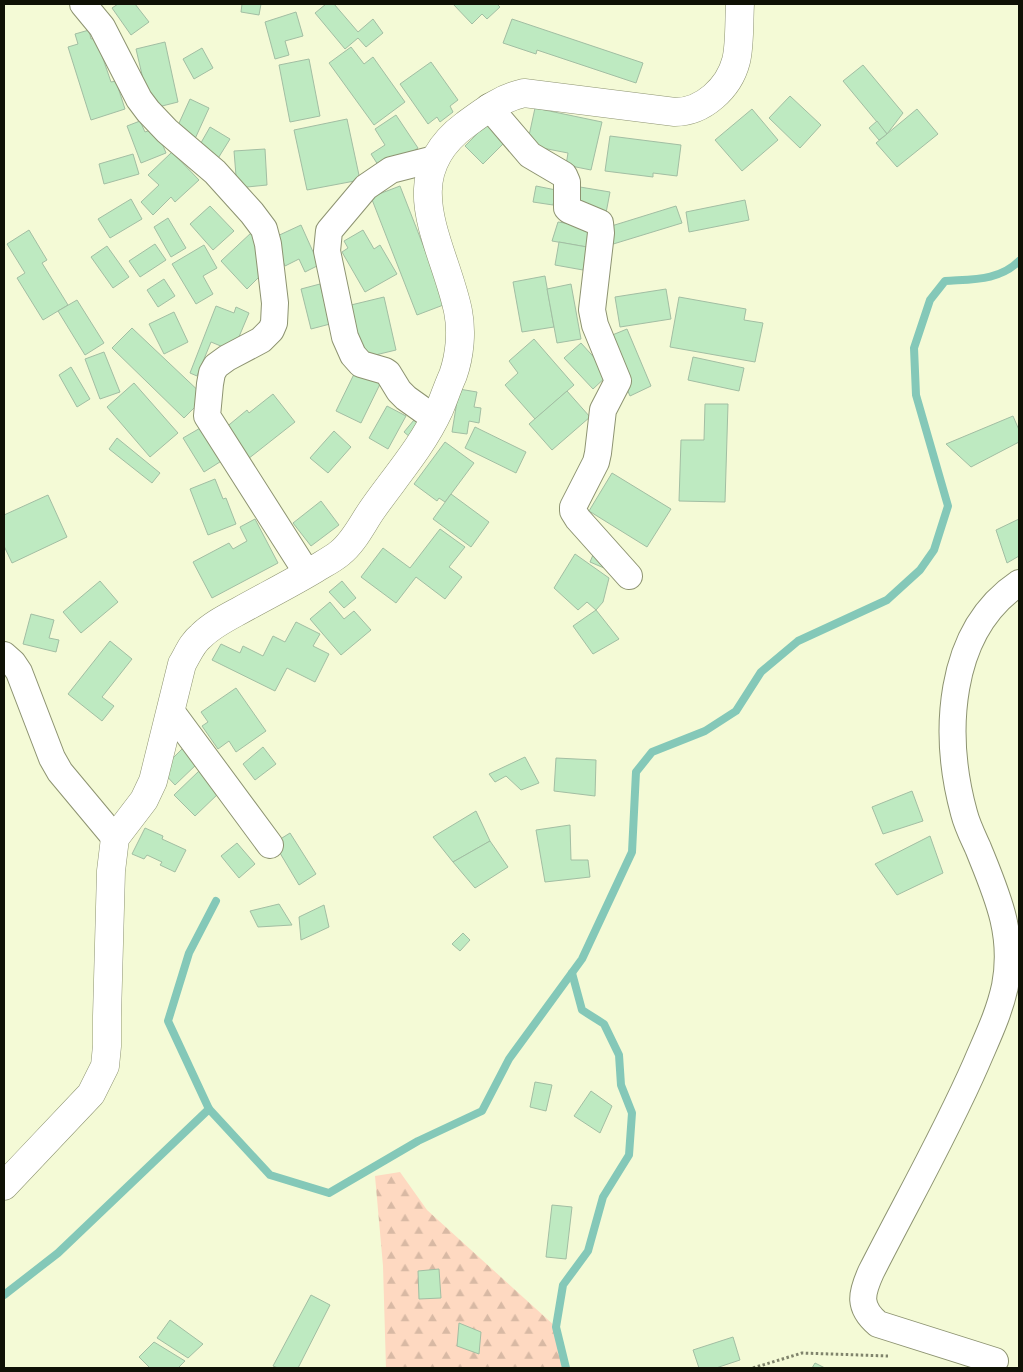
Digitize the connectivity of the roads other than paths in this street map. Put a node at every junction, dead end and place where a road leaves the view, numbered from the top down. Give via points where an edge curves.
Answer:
1 (83, 4) edge
2 (740, 4) edge
3 (489, 108) junction
4 (434, 159) junction
5 (434, 418) junction
6 (307, 574) junction
7 (629, 576) dead end
8 (1019, 583) edge
9 (4, 655) edge
10 (171, 711) junction
11 (114, 838) junction
12 (270, 845) dead end
13 (4, 1186) edge
14 (995, 1361) dead end

1 - 6 street via 102,26 148,111 215,172 264,229 275,303 274,323 261,340 216,366 210,384 207,416
2 - 3 street via 736,60 730,76 709,101 692,110 664,111 524,93 509,96
3 - 4 street via 444,143
3 - 7 street via 530,156 564,175 569,210 600,223 592,310 618,381 602,410 596,462 574,501 573,511
4 - 5 street via 428,178 429,213 458,312 459,328 454,372
4 - 5 street via 391,170 366,187 329,231 327,251 345,337 353,355 361,364 388,373 406,398
5 - 6 street via 350,544
6 - 10 street via 200,636 182,664
8 - 14 street via 1006,591 992,607 972,638 957,682 952,729 953,756 964,814 1004,919 1008,966 1005,985 998,1013 963,1094 870,1272 862,1299 870,1317 878,1324
9 - 11 street via 19,672 60,772
10 - 11 street via 153,781 144,800
10 - 12 street
11 - 13 street via 105,1066 90,1094

